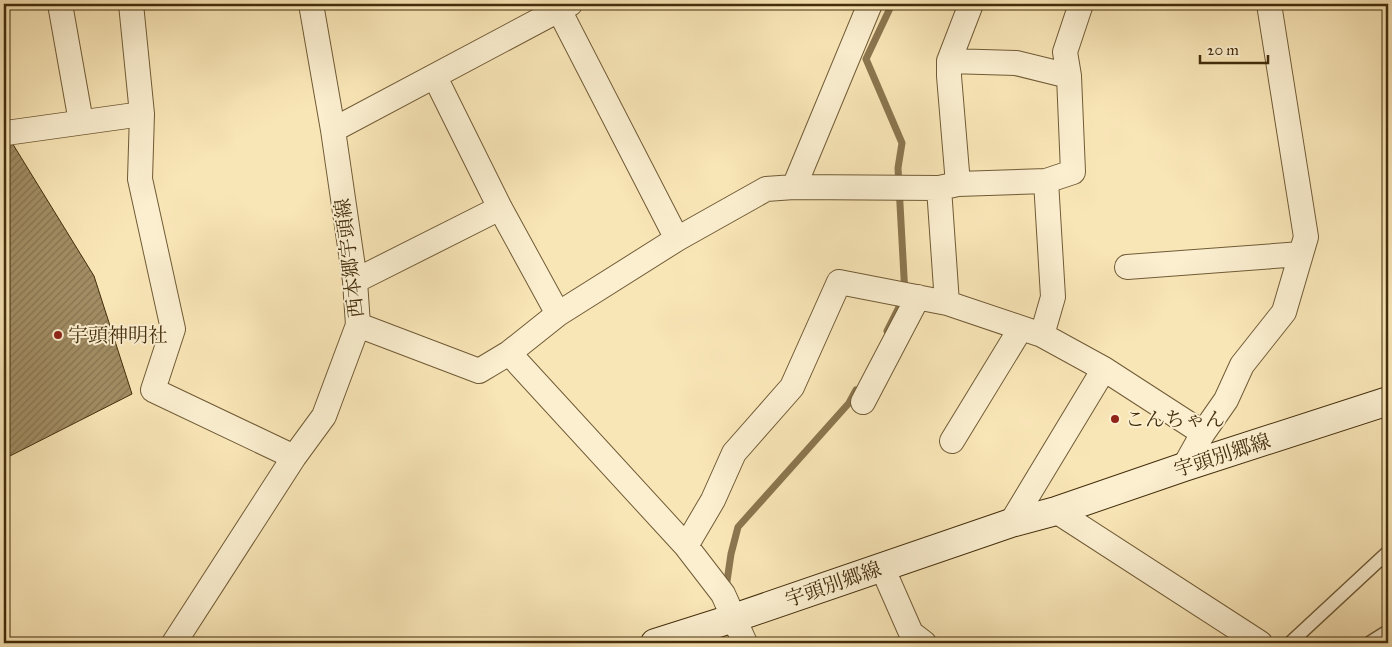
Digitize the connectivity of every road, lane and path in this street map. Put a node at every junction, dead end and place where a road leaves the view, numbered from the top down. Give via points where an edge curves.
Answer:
1 (60, 4) edge
2 (131, 4) edge
3 (311, 4) edge
4 (870, 4) edge
5 (971, 4) edge
6 (1081, 4) edge
7 (1268, 4) edge
8 (562, 6) edge
9 (949, 61) junction
10 (1068, 76) junction
11 (435, 77) junction
12 (142, 114) junction
13 (81, 122) junction
14 (333, 130) junction
15 (4, 133) edge
16 (1046, 181) junction
17 (948, 186) junction
18 (794, 187) junction
19 (500, 208) junction
20 (677, 239) junction
21 (1301, 254) junction
22 (1127, 267) dead end
23 (355, 281) junction
24 (918, 298) junction
25 (947, 303) junction
26 (558, 314) junction
27 (358, 325) junction
28 (1031, 331) junction
29 (509, 353) junction
30 (1104, 369) junction
31 (864, 402) dead end
32 (1384, 406) edge
33 (1202, 433) junction
34 (952, 440) dead end
35 (294, 457) junction
36 (1184, 467) junction
37 (1056, 511) junction
38 (1011, 523) junction
39 (686, 546) junction
40 (1388, 552) edge
41 (882, 567) junction
42 (734, 618) junction
43 (1388, 631) edge
44 (174, 643) edge
45 (655, 643) edge
46 (745, 643) edge
47 (924, 643) edge
48 (1260, 643) edge
49 (1290, 643) edge
50 (1369, 643) edge

1 - 13 street
2 - 12 street
3 - 14 street, 西本郷宇頭線
4 - 18 street
5 - 9 street
6 - 10 street via 1065,52
7 - 21 street via 1306,237
8 - 11 street
8 - 20 street
9 - 10 street via 1016,63
9 - 17 street
10 - 16 street via 1073,172
11 - 14 street
11 - 19 street
12 - 13 street
12 - 35 street via 140,179 173,329 153,390
13 - 15 street
14 - 23 street, 西本郷宇頭線
16 - 17 street
16 - 28 street via 1052,297
17 - 18 street
17 - 25 street
18 - 20 street via 766,189
19 - 23 street
19 - 26 street
20 - 26 street
21 - 22 street
21 - 33 street via 1284,312 1242,365 1226,400
23 - 27 street, 西本郷宇頭線
24 - 25 street
24 - 31 street
24 - 39 street via 839,282 792,387 734,454 713,500
25 - 28 street
26 - 29 street
27 - 29 street via 479,371
27 - 35 street, 西本郷宇頭線 via 324,416
28 - 30 street
28 - 34 street
29 - 39 street
30 - 33 street
30 - 38 street
32 - 36 street, 宇頭別郷線
33 - 36 street
35 - 44 street, 西本郷宇頭線
36 - 37 street, 宇頭別郷線
37 - 38 street, 宇頭別郷線
37 - 48 street
38 - 41 street, 宇頭別郷線
39 - 42 street via 723,594
40 - 49 lane
41 - 42 street, 宇頭別郷線
41 - 47 street via 911,632
42 - 45 street, 宇頭別郷線
42 - 46 street
43 - 50 lane

